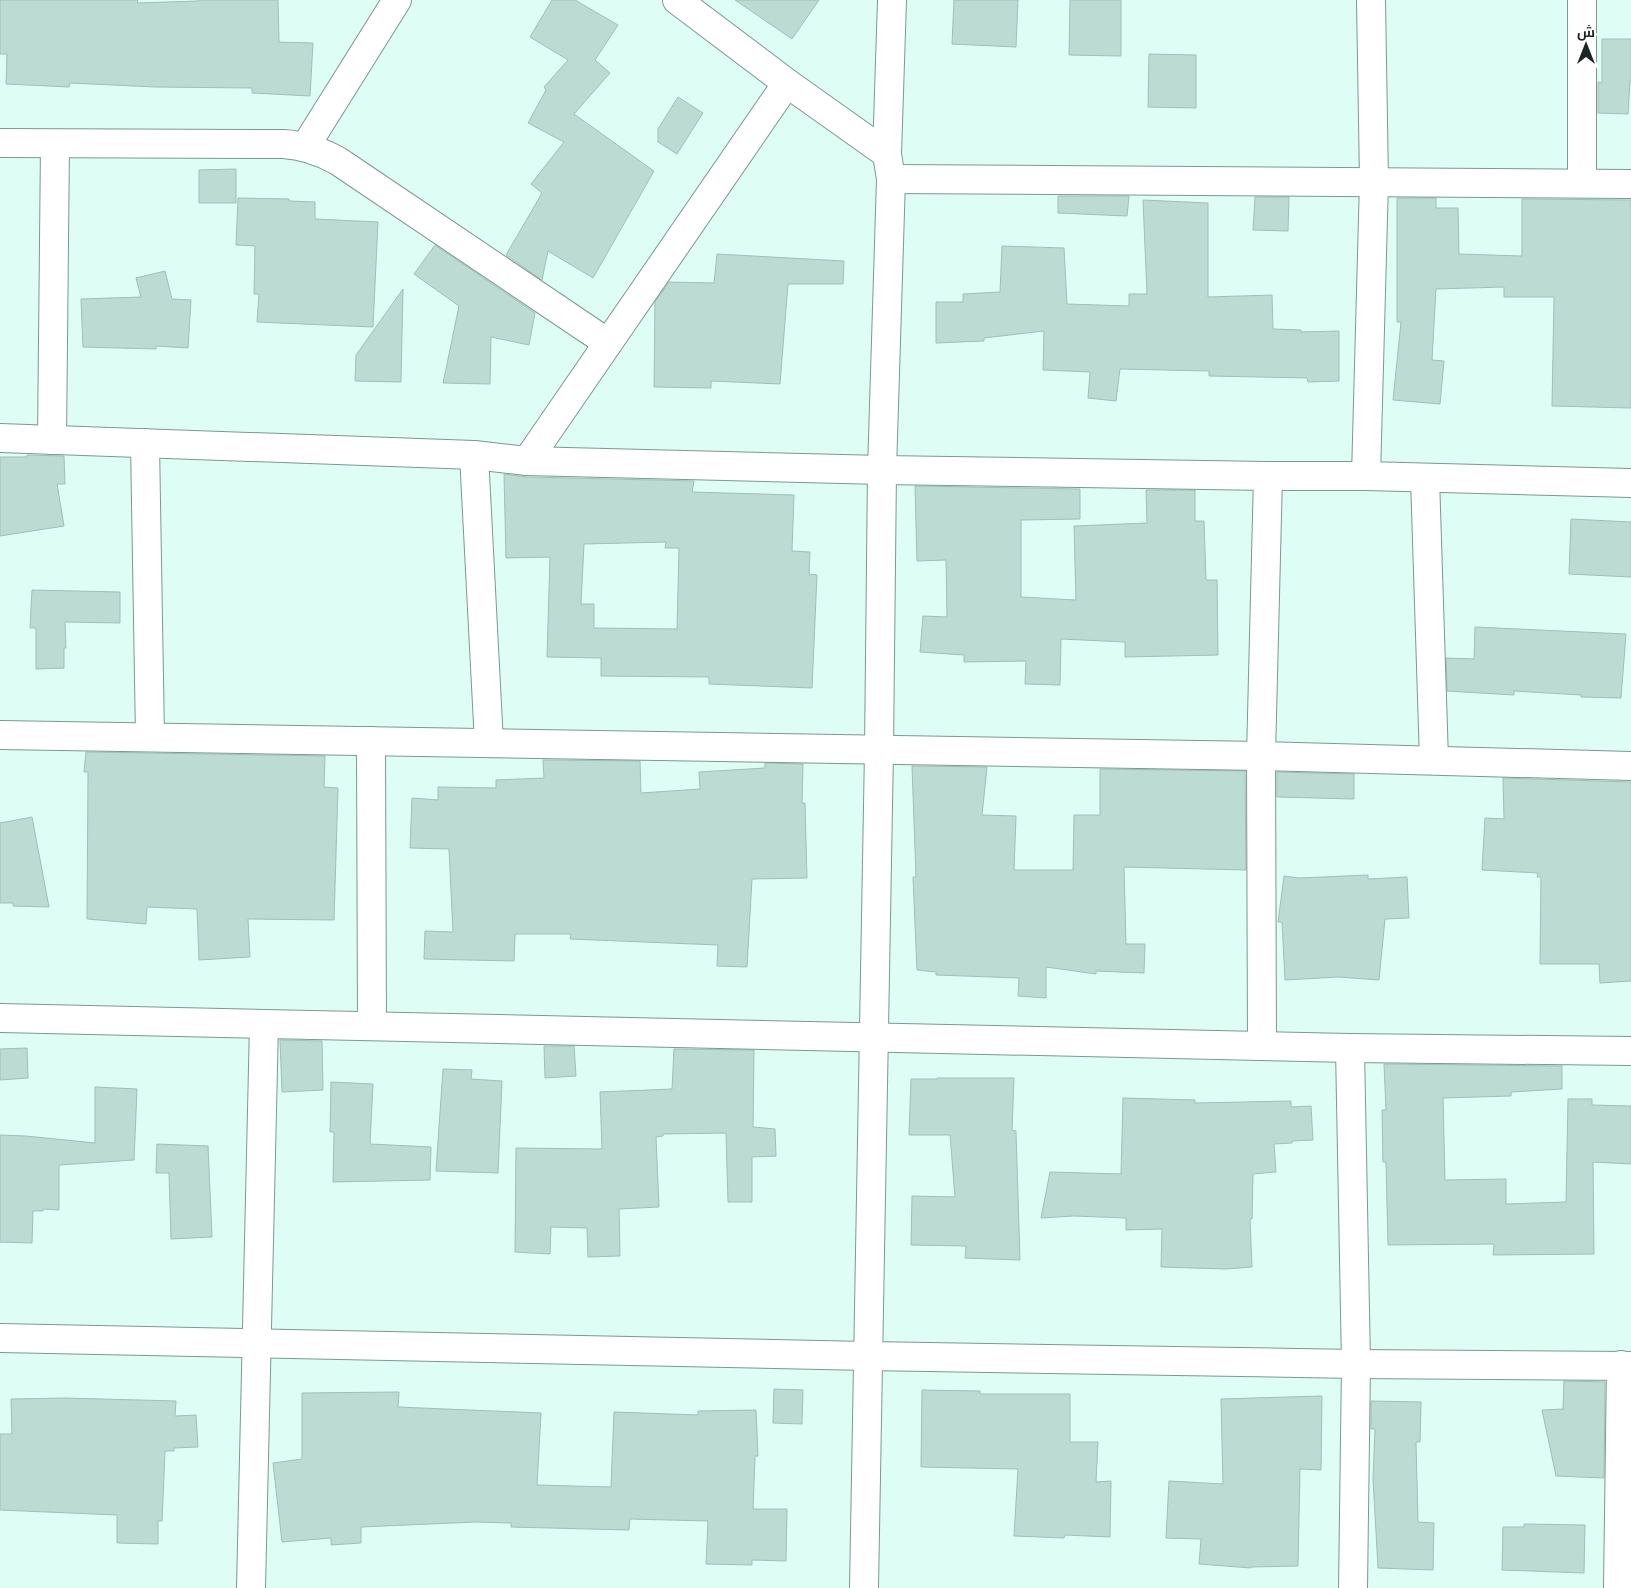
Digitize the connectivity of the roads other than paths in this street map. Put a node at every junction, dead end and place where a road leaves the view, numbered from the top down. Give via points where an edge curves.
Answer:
1 (397, 0) edge
2 (677, 0) edge
3 (892, 0) edge
4 (1371, 0) edge
5 (1582, 0) edge
6 (787, 83) junction
7 (0, 143) edge
8 (55, 144) junction
9 (305, 147) junction
10 (889, 167) junction
11 (1374, 181) junction
12 (1582, 183) junction
13 (1631, 184) edge
14 (608, 343) junction
15 (0, 438) edge
16 (52, 440) junction
17 (145, 443) junction
18 (474, 455) junction
19 (527, 461) junction
20 (882, 470) junction
21 (1268, 476) junction
22 (1366, 476) junction
23 (1425, 478) junction
24 (1631, 483) edge
25 (0, 735) edge
26 (150, 737) junction
27 (371, 741) junction
28 (489, 743) junction
29 (880, 750) junction
30 (1261, 756) junction
31 (1434, 760) junction
32 (1631, 766) edge
33 (0, 1018) edge
34 (264, 1024) junction
35 (372, 1026) junction
36 (874, 1037) junction
37 (1262, 1046) junction
38 (1350, 1048) junction
39 (1631, 1051) edge
40 (0, 1338) edge
41 (257, 1344) junction
42 (868, 1356) junction
43 (1356, 1364) junction
44 (1626, 1365) edge
45 (251, 1588) edge
46 (864, 1588) edge
47 (1353, 1588) edge
48 (1618, 1588) edge

1 - 9 street
2 - 6 street
3 - 10 street
4 - 11 street
5 - 12 street
6 - 10 street
6 - 14 street
7 - 8 street
8 - 9 street via 283,144
8 - 16 street
9 - 14 street via 338,160
10 - 11 street
10 - 20 street
11 - 12 street
11 - 22 street
12 - 13 street
14 - 19 street
15 - 16 street
16 - 17 street
17 - 18 street
17 - 26 street
18 - 19 street
18 - 28 street
19 - 20 street
20 - 21 street
20 - 29 street
21 - 22 street
21 - 30 street
22 - 23 street
23 - 24 street
23 - 31 street
25 - 26 street
26 - 27 street
27 - 28 street
27 - 35 street
28 - 29 street
29 - 30 street
29 - 36 street
30 - 31 street
30 - 37 street
31 - 32 street
33 - 34 street
34 - 35 street
34 - 41 street
35 - 36 street
36 - 37 street
36 - 42 street
37 - 38 street
38 - 39 street
38 - 43 street
40 - 41 street
41 - 42 street
41 - 45 street
42 - 43 street
42 - 46 street
43 - 44 street
43 - 47 street
44 - 48 street

